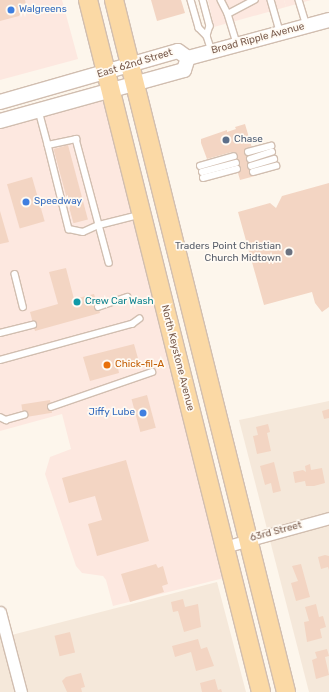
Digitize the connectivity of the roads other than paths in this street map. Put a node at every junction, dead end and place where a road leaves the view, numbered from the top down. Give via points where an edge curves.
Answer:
1 (88, 0) edge
2 (114, 0) edge
3 (191, 0) edge
4 (203, 0) edge
5 (220, 0) edge
6 (254, 0) edge
7 (271, 0) edge
8 (299, 0) edge
9 (228, 14) junction
10 (329, 20) edge
11 (306, 26) junction
12 (280, 32) junction
13 (207, 36) junction
14 (237, 44) junction
15 (212, 51) junction
16 (188, 58) junction
17 (130, 66) junction
18 (106, 72) junction
19 (135, 84) junction
20 (111, 91) junction
21 (0, 102) edge
22 (39, 110) junction
23 (0, 121) edge
24 (48, 145) junction
25 (270, 146) dead end
26 (248, 152) dead end
27 (272, 152) dead end
28 (234, 156) dead end
29 (250, 159) dead end
30 (274, 159) dead end
31 (236, 163) dead end
32 (200, 166) dead end
33 (276, 166) dead end
34 (237, 169) dead end
35 (142, 215) junction
36 (99, 225) junction
37 (109, 263) dead end
38 (15, 274) dead end
39 (127, 297) dead end
40 (23, 307) dead end
41 (98, 307) dead end
42 (139, 320) dead end
43 (33, 325) dead end
44 (0, 333) edge
45 (0, 360) edge
46 (152, 372) dead end
47 (51, 407) dead end
48 (24, 415) dead end
49 (0, 417) edge
50 (329, 518) edge
51 (247, 540) junction
52 (224, 547) junction
53 (0, 612) edge
54 (21, 692) edge
55 (261, 692) edge
56 (286, 692) edge

1 - 18 main road, North Keystone Avenue
2 - 17 main road
3 - 13 lane via 199,28
4 - 13 lane via 210,26
5 - 9 lane
6 - 9 lane
7 - 12 lane
8 - 11 lane
9 - 14 lane
10 - 11 street, Broad Ripple Avenue
11 - 12 street, Broad Ripple Avenue
12 - 14 street, Broad Ripple Avenue
13 - 15 lane
14 - 15 street, Broad Ripple Avenue
15 - 16 street, Broad Ripple Avenue
16 - 17 street, East 62nd Street via 178,51
16 - 19 street, East 62nd Street via 184,70
17 - 18 street, East 62nd Street
17 - 19 main road
18 - 20 main road, North Keystone Avenue
18 - 21 street, East 62nd Street
19 - 20 street, East 62nd Street
19 - 51 main road
20 - 22 street, East 62nd Street
20 - 35 main road, North Keystone Avenue
22 - 23 street, East 62nd Street
22 - 24 lane
24 - 36 lane via 76,139
24 - 36 lane via 69,229 83,232
25 - 26 lane
27 - 29 lane
28 - 32 lane
30 - 33 lane via 252,169
31 - 34 lane via 203,175
35 - 36 lane
35 - 52 main road, North Keystone Avenue
36 - 37 lane
38 - 40 lane
39 - 41 lane
42 - 45 lane
43 - 44 lane
46 - 47 lane
48 - 49 lane via 6,420
50 - 51 street, 63rd Street
51 - 52 street, 63rd Street
51 - 56 main road
52 - 55 main road, North Keystone Avenue
53 - 54 street

